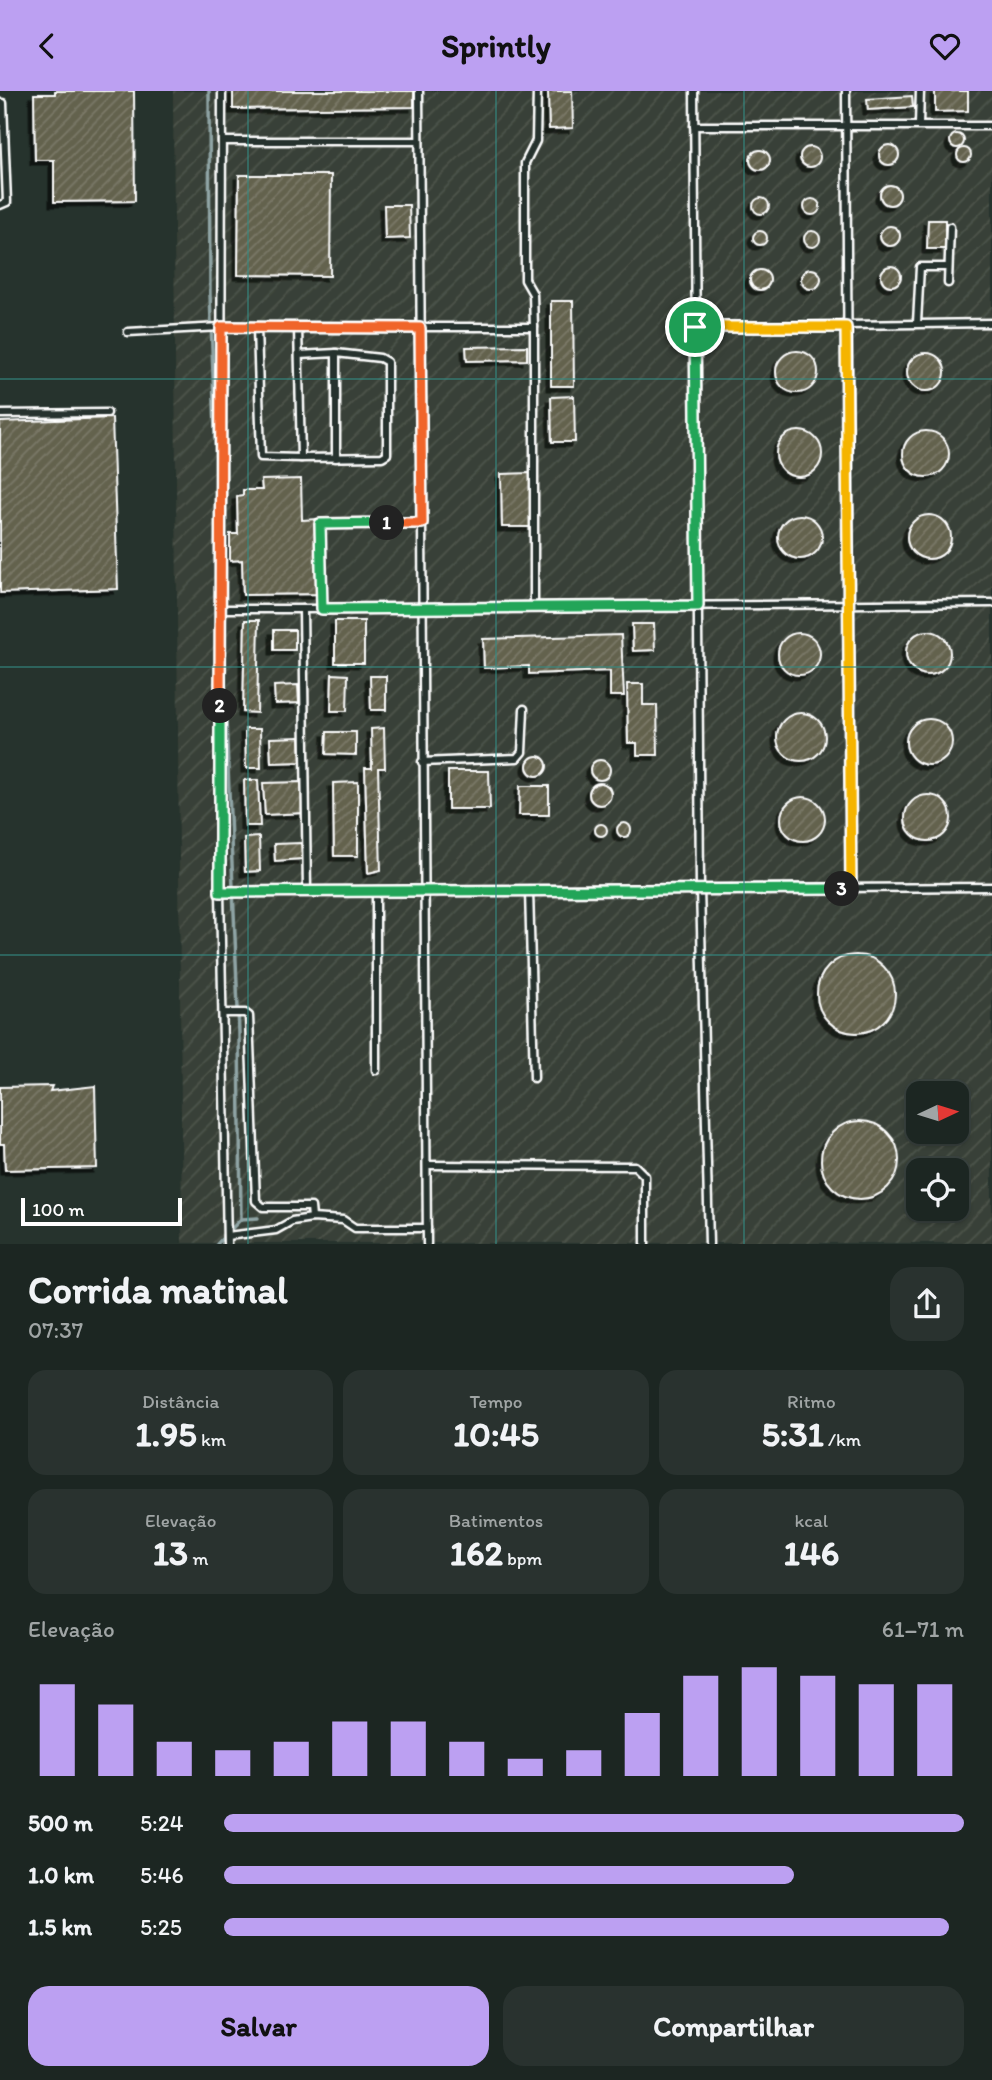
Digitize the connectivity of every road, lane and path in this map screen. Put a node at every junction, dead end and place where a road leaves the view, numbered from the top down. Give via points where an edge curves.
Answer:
1 (222, 91) edge
2 (419, 91) edge
3 (537, 91) edge
4 (694, 91) edge
5 (846, 91) edge
6 (920, 91) edge
7 (0, 103) edge
8 (919, 125) junction
9 (694, 126) junction
10 (992, 126) edge
11 (846, 128) junction
12 (222, 141) junction
13 (419, 141) junction
14 (0, 205) edge
15 (950, 227) dead end
16 (948, 267) junction
17 (948, 282) dead end
18 (917, 323) junction
19 (992, 323) edge
20 (221, 327) junction
21 (257, 327) junction
22 (298, 327) junction
23 (534, 327) junction
24 (695, 327) junction
25 (846, 327) junction
26 (420, 328) junction
27 (128, 332) dead end
28 (336, 353) junction
29 (299, 355) junction
30 (107, 413) dead end
31 (0, 414) edge
32 (302, 458) junction
33 (336, 458) junction
34 (422, 523) junction
35 (992, 603) edge
36 (849, 605) junction
37 (698, 606) junction
38 (534, 607) junction
39 (221, 609) junction
40 (303, 609) junction
41 (322, 609) junction
42 (422, 609) junction
43 (524, 709) dead end
44 (422, 762) junction
45 (992, 887) edge
46 (700, 888) junction
47 (307, 890) junction
48 (529, 890) junction
49 (851, 890) junction
50 (376, 891) junction
51 (220, 892) junction
52 (424, 892) junction
53 (225, 1013) junction
54 (376, 1070) dead end
55 (534, 1078) dead end
56 (426, 1165) junction
57 (312, 1218) junction
58 (427, 1228) junction
59 (227, 1240) edge
60 (427, 1244) edge
61 (645, 1244) edge
62 (709, 1244) edge

1 - 12 lane
2 - 13 lane
3 - 23 lane via 536,141 525,163 525,280 533,293
4 - 9 lane
5 - 11 lane
6 - 8 lane
7 - 14 lane via 7,202
8 - 10 lane
8 - 11 lane
9 - 11 lane
9 - 24 lane
11 - 25 lane
12 - 13 lane
12 - 20 lane
13 - 26 lane
15 - 16 lane
16 - 17 lane
16 - 18 lane via 920,267
18 - 19 lane
18 - 25 lane
20 - 21 lane
20 - 27 lane
20 - 39 lane
21 - 22 lane
21 - 32 lane via 261,457
22 - 26 lane
22 - 29 lane
23 - 26 lane
23 - 38 lane
24 - 25 lane
24 - 37 lane
25 - 36 lane
26 - 34 lane
28 - 29 lane
28 - 33 lane
28 - 33 lane via 387,362 387,454
29 - 32 lane
30 - 31 lane
32 - 33 lane
34 - 41 lane via 320,524
34 - 42 lane
35 - 36 lane
36 - 37 lane
36 - 49 lane
37 - 38 lane
37 - 46 lane
38 - 42 lane
39 - 40 lane
39 - 51 lane
40 - 41 lane
40 - 47 lane
41 - 42 lane
42 - 44 lane
43 - 44 lane via 522,752 517,758
44 - 52 lane
45 - 49 lane
46 - 48 lane
46 - 49 lane
46 - 62 lane
47 - 50 lane
47 - 51 lane
48 - 52 lane
48 - 55 lane
50 - 52 lane
50 - 54 lane
51 - 53 lane
52 - 56 lane
53 - 57 lane via 249,1016 256,1201 263,1207 311,1207
53 - 59 lane
56 - 58 lane
56 - 61 lane via 635,1166 645,1176
57 - 58 lane via 346,1221 355,1228
57 - 59 lane
58 - 60 lane

